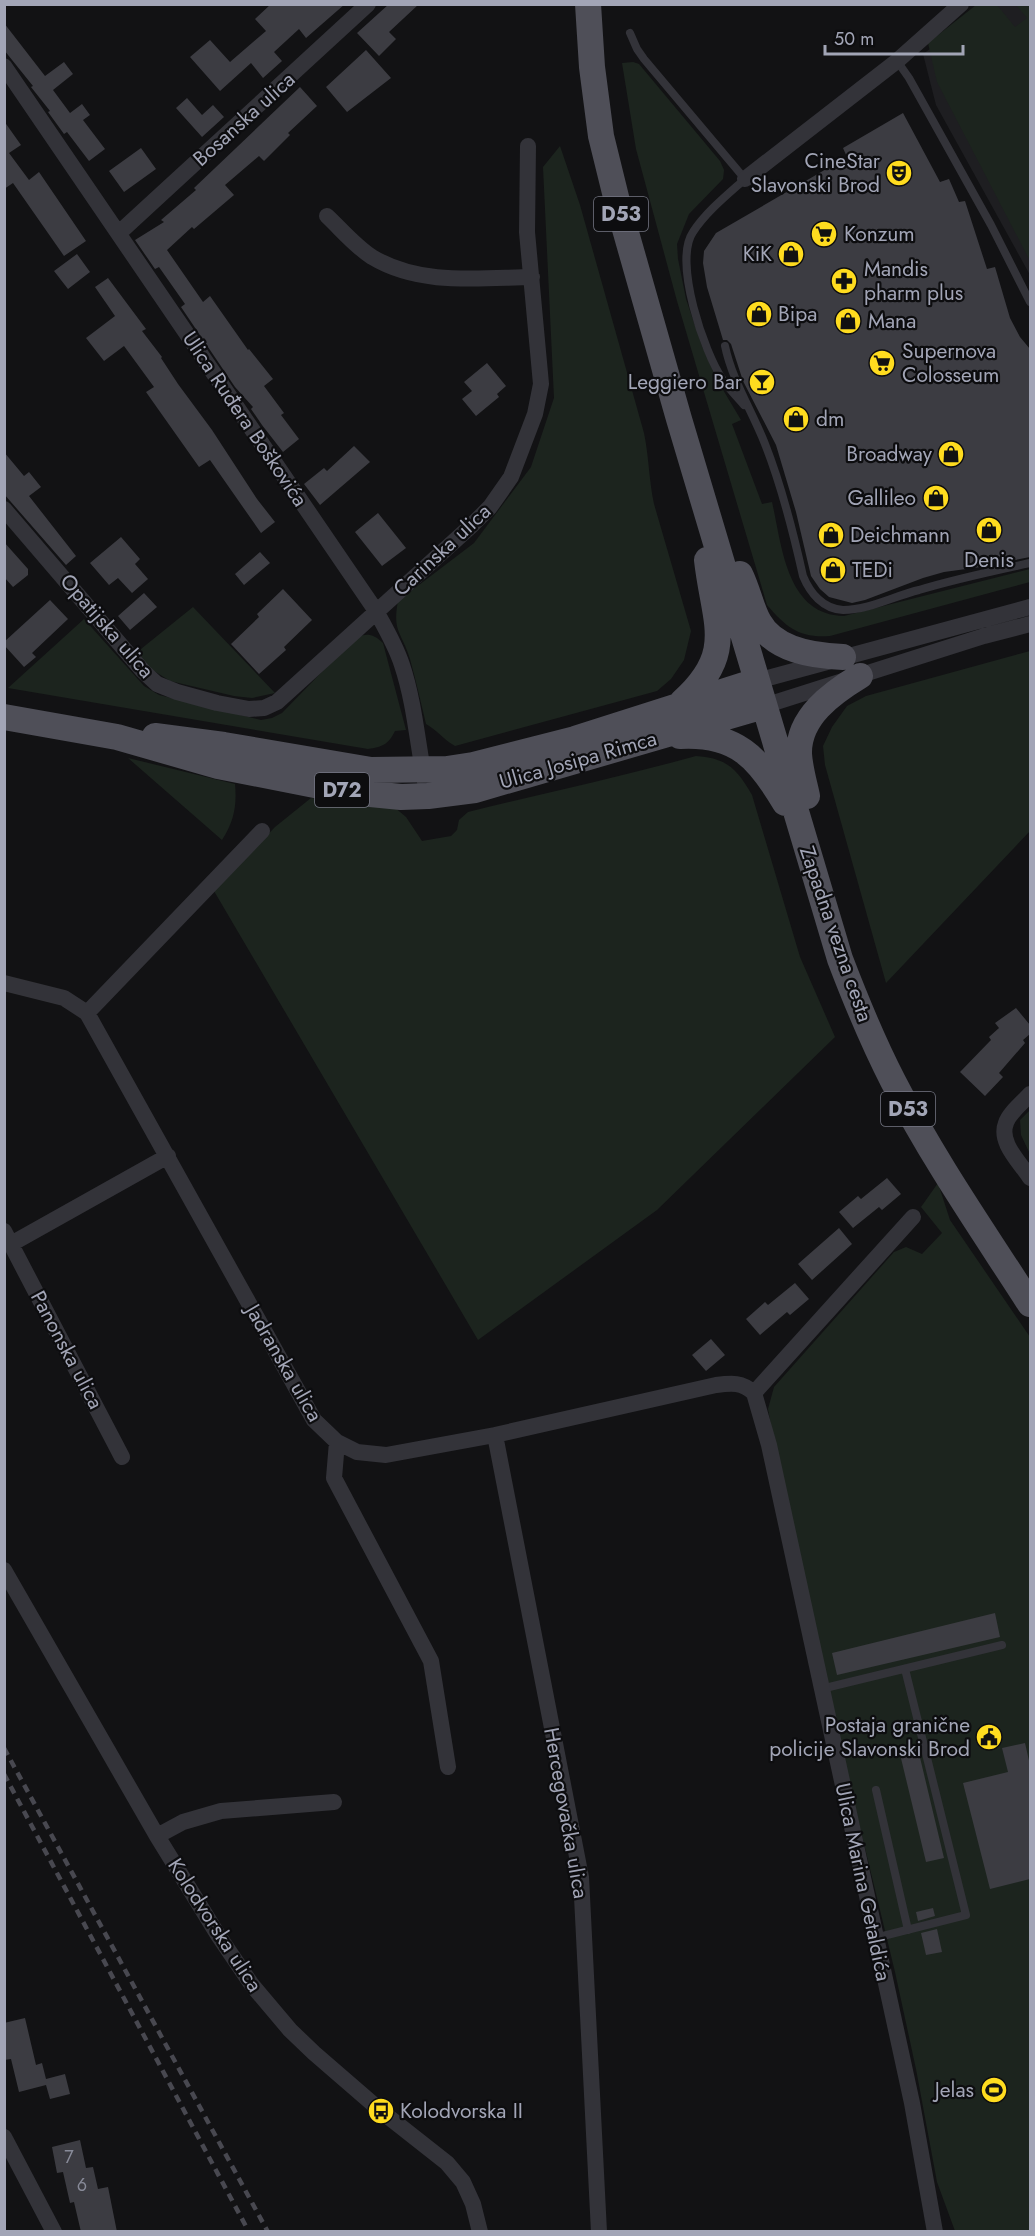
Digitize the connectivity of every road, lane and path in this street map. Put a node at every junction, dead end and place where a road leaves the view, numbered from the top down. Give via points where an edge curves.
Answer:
1 (368, 4) edge
2 (588, 4) edge
3 (961, 4) edge
4 (630, 33) dead end
5 (897, 61) junction
6 (4, 66) edge
7 (528, 146) dead end
8 (745, 180) junction
9 (327, 216) dead end
10 (119, 233) junction
11 (531, 277) junction
12 (1030, 302) edge
13 (725, 346) dead end
14 (753, 415) junction
15 (4, 509) edge
16 (710, 524) junction
17 (718, 551) junction
18 (1030, 563) edge
19 (1030, 607) edge
20 (376, 611) junction
21 (1030, 624) edge
22 (843, 657) junction
23 (860, 676) junction
24 (757, 681) junction
25 (679, 705) junction
26 (764, 706) junction
27 (4, 717) edge
28 (117, 737) junction
29 (656, 737) junction
30 (422, 771) junction
31 (428, 796) junction
32 (262, 831) dead end
33 (802, 832) junction
34 (821, 897) junction
35 (4, 983) edge
36 (87, 1013) junction
37 (1030, 1094) edge
38 (168, 1156) junction
39 (1030, 1178) edge
40 (913, 1217) dead end
41 (8, 1238) edge
42 (1030, 1304) edge
43 (754, 1393) junction
44 (495, 1434) junction
45 (337, 1442) junction
46 (122, 1456) dead end
47 (4, 1570) edge
48 (1002, 1645) dead end
49 (905, 1669) junction
50 (821, 1689) junction
51 (448, 1767) dead end
52 (876, 1790) dead end
53 (334, 1802) dead end
54 (157, 1836) junction
55 (908, 1930) junction
56 (875, 1938) junction
57 (4, 2137) edge
58 (54, 2232) edge
59 (480, 2232) edge
60 (599, 2232) edge
61 (935, 2232) edge

1 - 10 street, Bosanska ulica
2 - 16 main road, D53 via 601,136
3 - 5 street
4 - 8 lane via 644,59
5 - 8 street
5 - 12 lane via 986,215
6 - 10 street, Ulica Ruđera Boškovića
7 - 11 street, Carinska ulica
8 - 14 lane via 691,233 685,264 690,294 710,355 723,380
9 - 11 street via 371,256 413,274 438,278
10 - 20 street, Ulica Ruđera Boškovića
11 - 20 street, Carinska ulica via 541,384 536,414 511,477 477,520
13 - 14 lane via 730,368
14 - 18 lane via 781,486 803,576 809,591 818,599 842,610 868,606 951,580
15 - 20 street, Opatijska ulica via 143,671 157,684 177,692 249,709 264,708 300,684
16 - 17 main road, D53
16 - 25 main road via 706,553 718,646 705,678
17 - 22 main road via 739,572 758,620 771,636 800,651
17 - 24 main road, D53
19 - 22 street, Ulica Josipa Rimca
20 - 30 street, Ulica Ruđera Boškovića via 403,666
21 - 23 street, Ulica Josipa Rimca
22 - 24 street, Ulica Josipa Rimca
23 - 26 street, Ulica Josipa Rimca
23 - 34 main road via 824,701 811,716 801,740 800,767 819,850
24 - 25 main road, Ulica Josipa Rimca / D72
24 - 26 main road, D53
25 - 30 main road, Ulica Josipa Rimca / D72 via 575,739 473,765
26 - 29 main road, Ulica Josipa Rimca / D72
26 - 33 main road, Zapadna vezna cesta / D53
27 - 28 main road, Ulica Josipa Rimca / D72
28 - 30 main road, Ulica Josipa Rimca / D72 via 178,738 371,770
28 - 31 main road, Ulica Josipa Rimca / D72 via 218,766 303,783 376,795
29 - 31 main road, Ulica Josipa Rimca / D72 via 475,790
29 - 33 main road via 707,735 736,746 759,764
30 - 31 street, Ulica Ruđera Boškovića
32 - 36 street
33 - 34 main road, Zapadna vezna cesta / D53
34 - 42 main road, Zapadna vezna cesta / D53 via 856,1000 893,1081
35 - 36 street, Jadranska ulica via 64,998
36 - 38 street, Jadranska ulica
37 - 39 street via 1006,1122 1004,1133 1008,1146
38 - 41 street, Panonska ulica
38 - 45 street, Jadranska ulica via 314,1420
40 - 43 street
41 - 46 street, Panonska ulica
43 - 44 street, Jadranska ulica via 735,1383 716,1385
43 - 50 street, Ulica Marina Getaldića via 769,1445
44 - 45 street, Jadranska ulica via 386,1455 357,1452
44 - 60 street, Hercegovačka ulica via 581,1877
45 - 51 street via 334,1478 431,1661
47 - 54 street, Kolodvorska ulica
48 - 49 lane
49 - 50 lane
49 - 55 lane via 966,1915
50 - 56 street, Ulica Marina Getaldića
52 - 55 lane
53 - 54 street via 221,1811 183,1822
54 - 59 street, Kolodvorska ulica via 252,1985 314,2054 447,2163 463,2182
55 - 56 lane
56 - 61 street, Ulica Marina Getaldića via 912,2103
57 - 58 street

